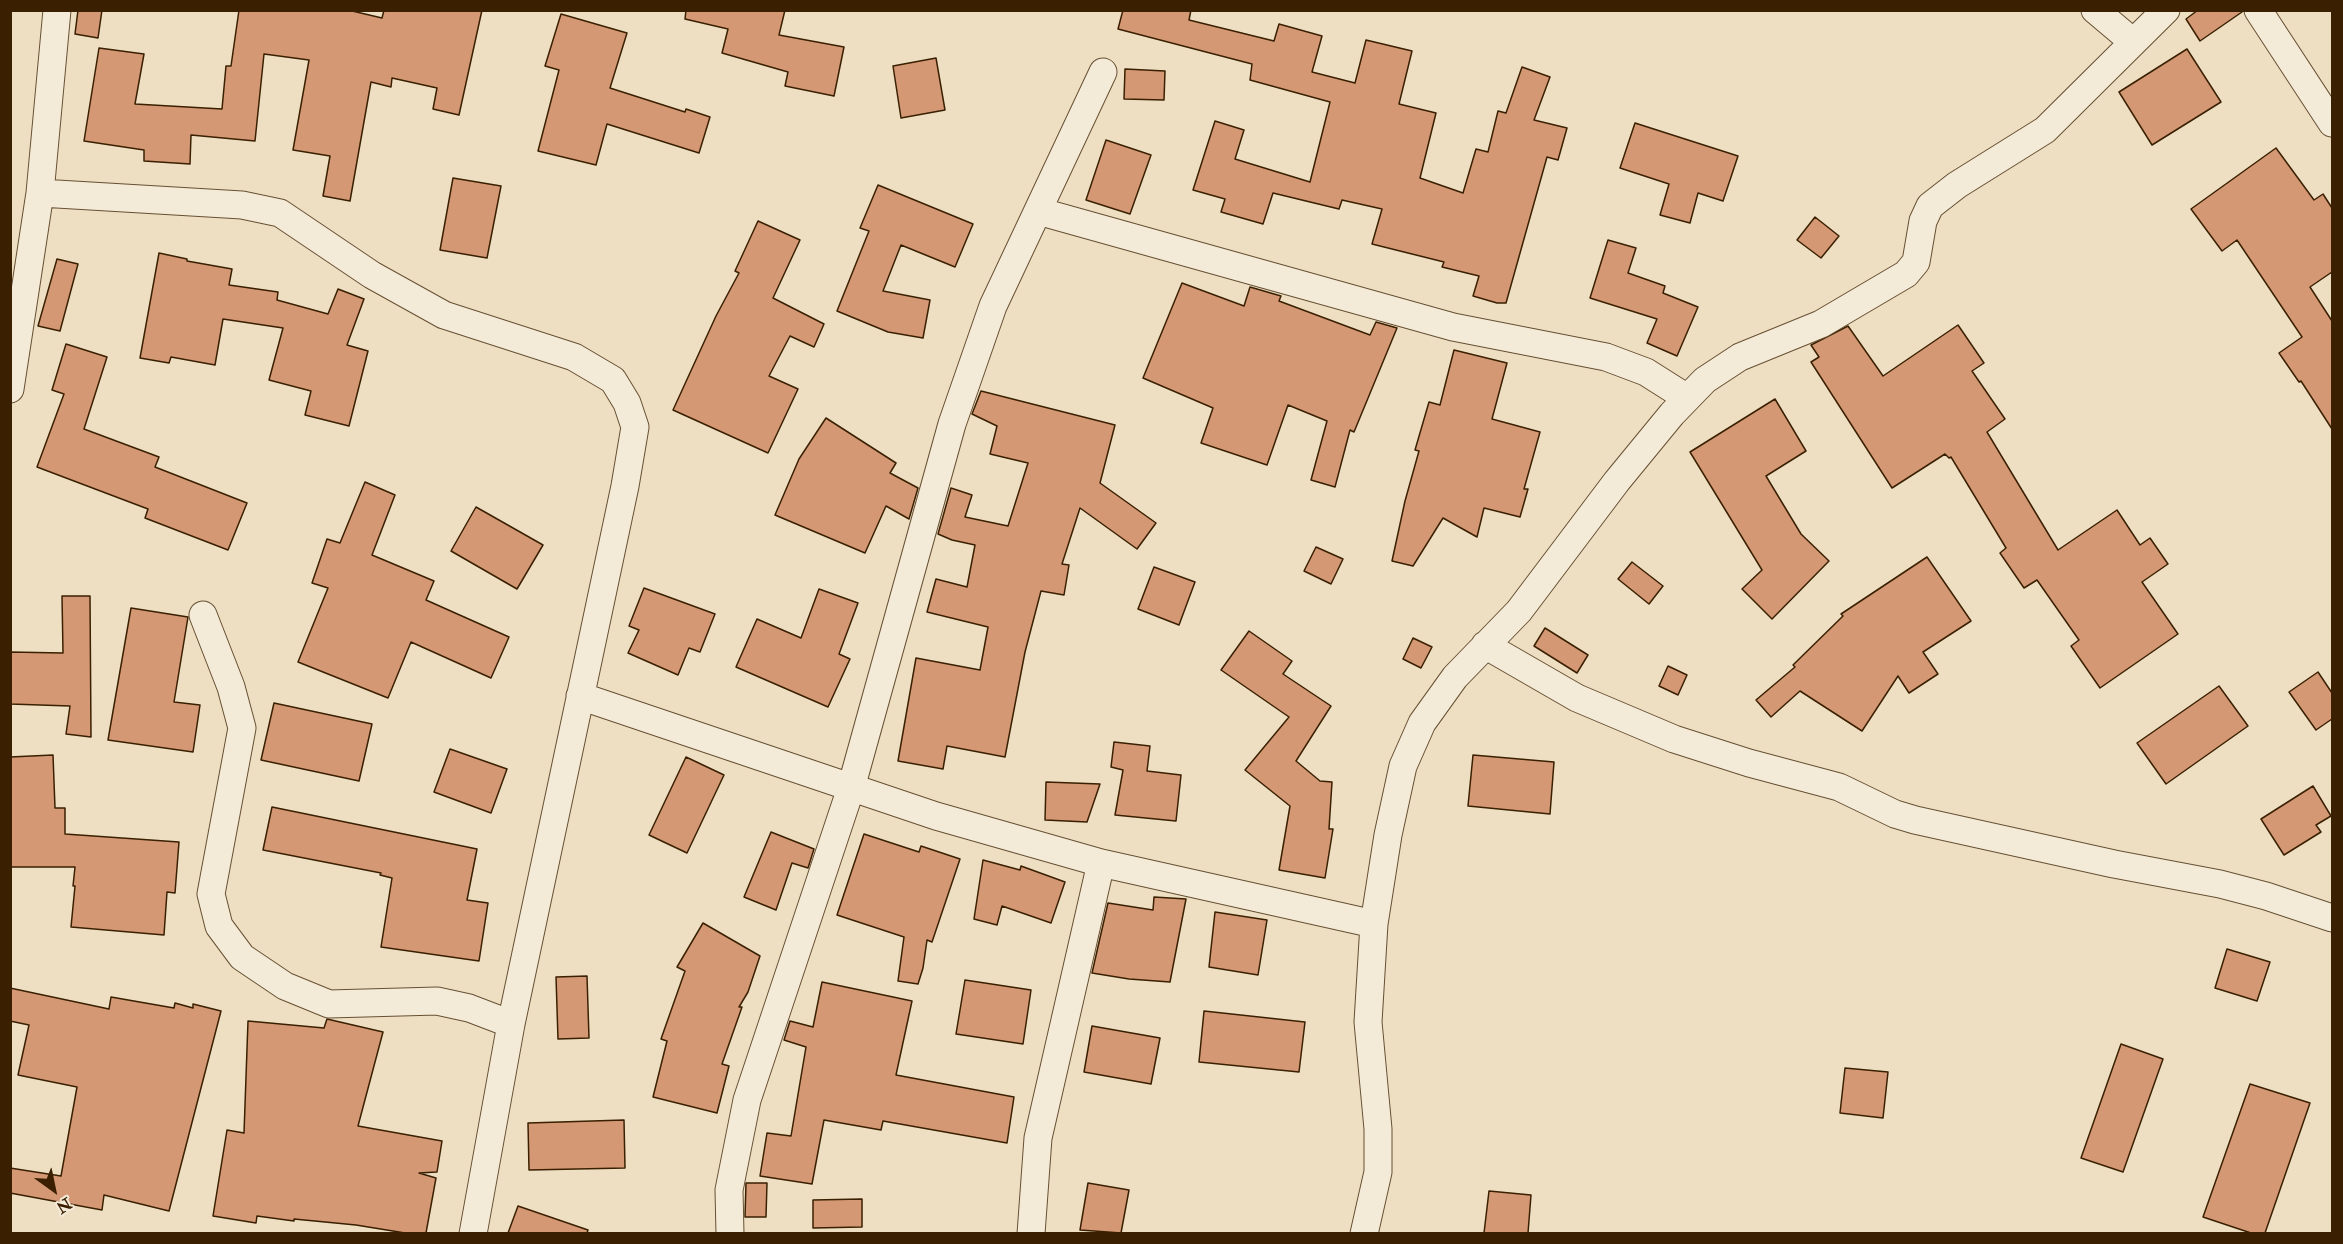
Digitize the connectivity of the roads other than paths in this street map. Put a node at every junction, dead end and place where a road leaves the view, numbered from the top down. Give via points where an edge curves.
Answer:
1 (57, 10) edge
2 (2095, 10) edge
3 (2166, 10) edge
4 (2259, 10) edge
5 (2133, 42) junction
6 (1103, 72) dead end
7 (2332, 123) edge
8 (40, 193) junction
9 (1038, 211) junction
10 (10, 389) edge
11 (1687, 398) junction
12 (203, 615) dead end
13 (1485, 645) junction
14 (580, 696) junction
15 (851, 788) junction
16 (1101, 863) junction
17 (2332, 918) edge
18 (1374, 924) junction
19 (511, 1024) junction
20 (473, 1233) edge
21 (730, 1233) edge
22 (1031, 1233) edge
23 (1364, 1233) edge

1 - 8 street
2 - 5 street
3 - 5 street
4 - 7 street
5 - 11 street via 2044,130 1957,184 1930,206 1923,221 1916,262 1906,274 1821,324 1740,357 1705,380
6 - 9 street
8 - 10 street
8 - 14 street via 242,206 280,213 372,275 444,315 574,357 613,380 635,427
9 - 11 street via 1453,327 1606,357 1646,372
9 - 15 street via 993,306 952,424
11 - 13 street via 1617,481 1519,611
12 - 19 street via 242,728 211,894 219,926 242,957 285,986 329,1004 437,1001
13 - 17 street via 1577,698 1674,739 1839,787 1895,814 2220,884
13 - 18 street via 1455,677 1422,723 1402,766
14 - 15 street
14 - 19 street
15 - 16 street
15 - 21 street via 747,1100 729,1190
16 - 18 street
16 - 22 street via 1038,1138
18 - 23 street via 1368,1022 1378,1172
19 - 20 street

